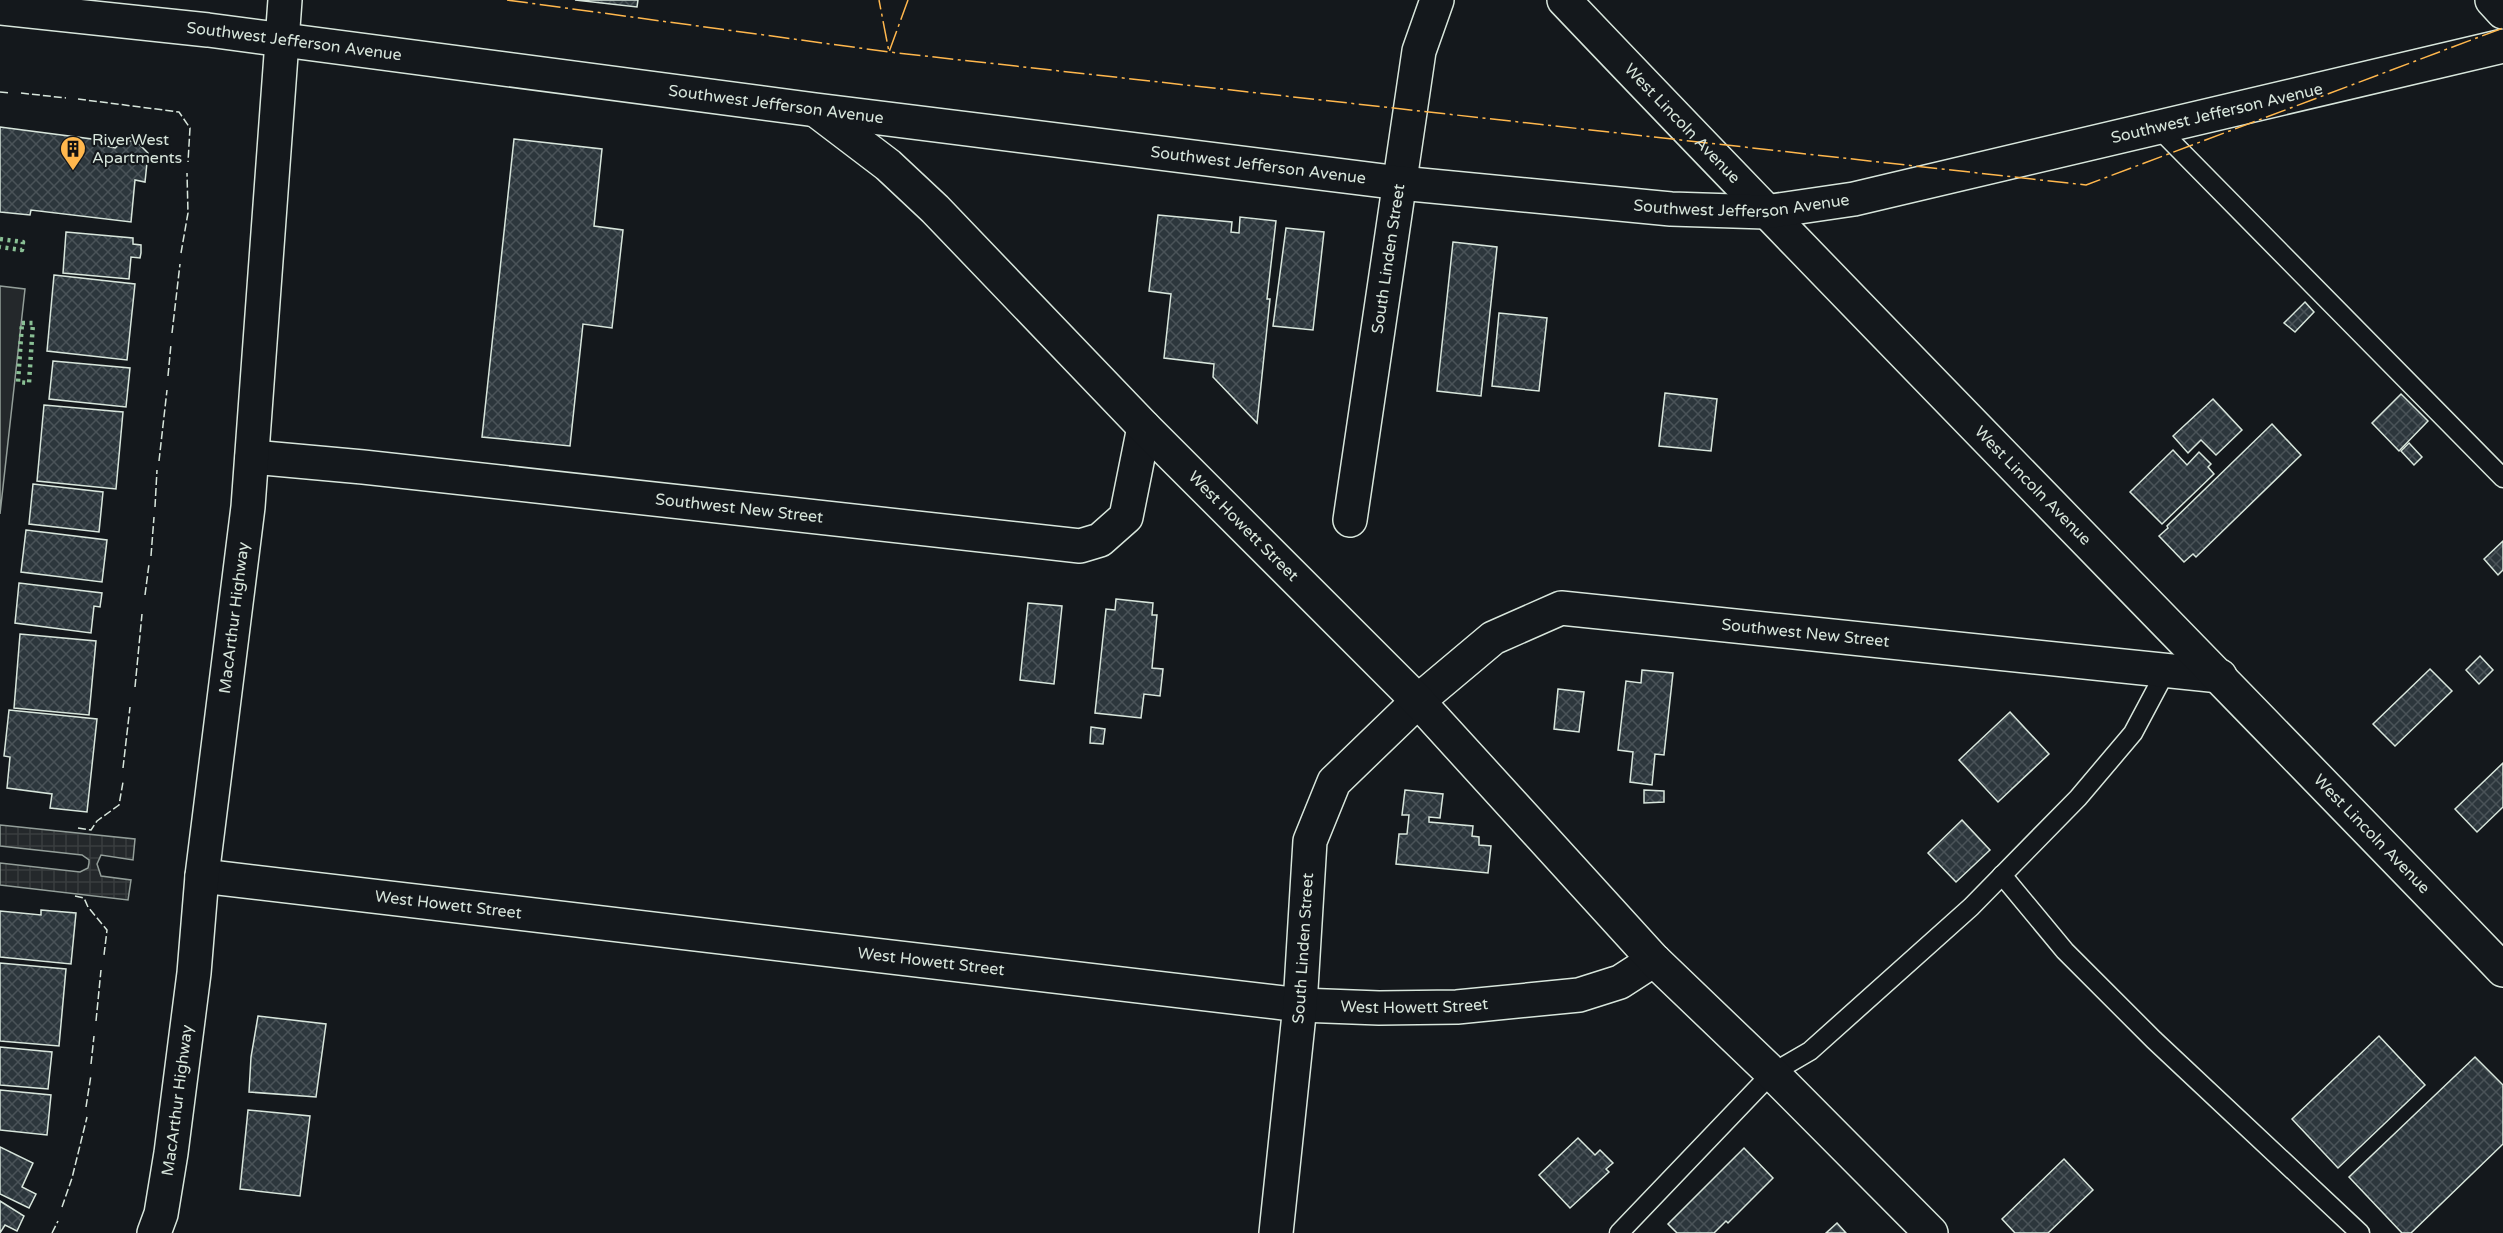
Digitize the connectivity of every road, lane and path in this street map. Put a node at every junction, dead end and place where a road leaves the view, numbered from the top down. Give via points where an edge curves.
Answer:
1 (285, 0) edge
2 (1437, 0) edge
3 (1564, 0) edge
4 (2492, 0) edge
5 (0, 8) edge
6 (2503, 12) edge
7 (281, 41) junction
8 (2503, 46) edge
9 (816, 110) junction
10 (2158, 128) junction
11 (1400, 183) junction
12 (1765, 212) junction
13 (1144, 427) junction
14 (252, 457) junction
15 (2503, 478) edge
16 (1350, 520) dead end
17 (2166, 671) junction
18 (2220, 676) junction
19 (1418, 701) junction
20 (2002, 875) junction
21 (202, 876) junction
22 (1654, 960) junction
23 (2503, 970) edge
24 (1300, 1005) junction
25 (1772, 1073) junction
26 (154, 1233) edge
27 (1276, 1233) edge
28 (1619, 1233) edge
29 (1931, 1233) edge
30 (2360, 1233) edge

1 - 7 main road, MacArthur Highway
2 - 11 main road, South Linden Street via 1419,51
3 - 12 main road, West Lincoln Avenue
4 - 6 main road
5 - 7 main road, Southwest Jefferson Avenue
7 - 9 main road, Southwest Jefferson Avenue
7 - 14 main road, MacArthur Highway
8 - 10 main road, Southwest Jefferson Avenue
9 - 11 main road, Southwest Jefferson Avenue
9 - 13 main road, West Howett Street via 888,165 935,210
10 - 12 main road, Southwest Jefferson Avenue via 1854,199
10 - 15 lane
11 - 12 main road, Southwest Jefferson Avenue via 1671,209
11 - 16 main road, South Linden Street
12 - 18 main road, West Lincoln Avenue
13 - 14 main road, Southwest New Street via 1126,518 1100,540 1080,546
13 - 19 main road, West Howett Street
14 - 21 main road, MacArthur Highway
17 - 18 main road, Southwest New Street
17 - 19 main road, Southwest New Street via 1561,608 1493,638
17 - 20 lane via 2133,733 2078,798
18 - 23 main road, West Lincoln Avenue
19 - 22 main road, West Howett Street
19 - 24 main road, South Linden Street via 1334,782 1310,841
20 - 25 lane via 1810,1051
20 - 30 lane via 2065,951
21 - 24 main road, West Howett Street
21 - 26 main road, MacArthur Highway via 171,1154
22 - 24 main road, West Howett Street via 1620,982 1579,995 1457,1007
22 - 25 main road, West Howett Street
24 - 27 main road, South Linden Street
25 - 28 lane
25 - 29 main road, West Howett Street

